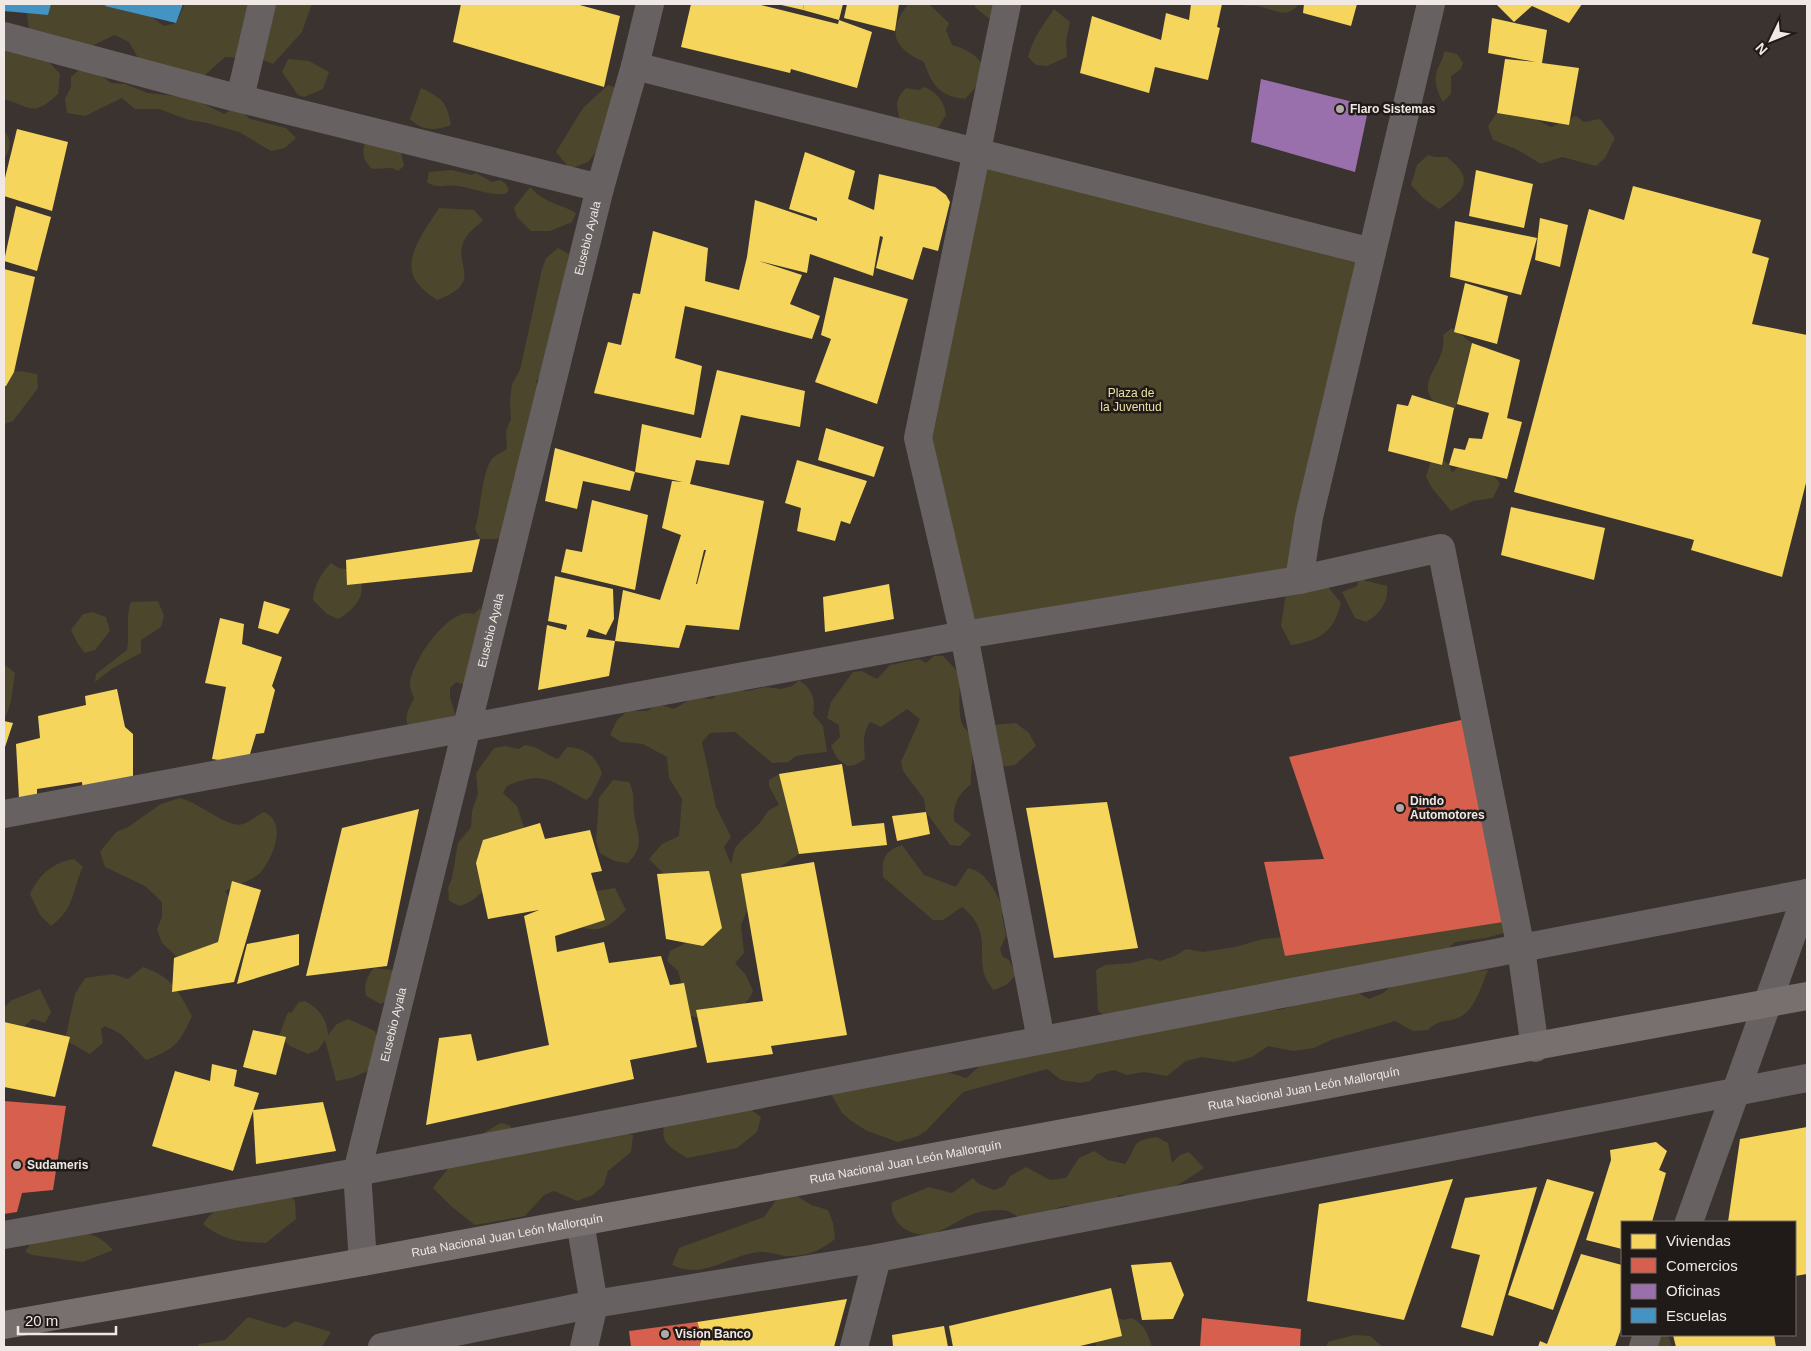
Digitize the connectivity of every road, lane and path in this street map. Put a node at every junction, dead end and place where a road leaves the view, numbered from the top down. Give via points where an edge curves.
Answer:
1 (262, 4) edge
2 (650, 4) edge
3 (1007, 4) edge
4 (1431, 4) edge
5 (4, 36) edge
6 (635, 66) junction
7 (240, 98) junction
8 (977, 152) junction
9 (600, 188) junction
10 (1372, 252) junction
11 (1299, 580) junction
12 (964, 635) junction
13 (467, 727) junction
14 (4, 814) edge
15 (1807, 893) edge
16 (1522, 949) junction
17 (1807, 996) edge
18 (1767, 1004) junction
19 (1041, 1040) junction
20 (1535, 1048) junction
21 (1807, 1078) edge
22 (1738, 1091) junction
23 (357, 1172) junction
24 (1689, 1221) edge
25 (580, 1222) junction
26 (4, 1235) edge
27 (877, 1258) junction
28 (363, 1262) junction
29 (594, 1304) junction
30 (4, 1325) edge
31 (382, 1347) edge
32 (584, 1347) edge
33 (854, 1347) edge

1 - 7 street
2 - 6 street, Eusebio Ayala
3 - 8 street
4 - 10 street
5 - 7 street
6 - 8 street
6 - 9 street, Eusebio Ayala
7 - 9 street
8 - 10 street
8 - 12 street via 918,438
9 - 13 street, Eusebio Ayala
10 - 11 street via 1309,518
11 - 12 street
11 - 16 street via 1441,548
12 - 13 street
12 - 19 street
13 - 14 street
13 - 23 street, Eusebio Ayala
15 - 16 street
15 - 18 street
16 - 19 street
16 - 20 street
17 - 18 highway, Ruta Nacional Juan León Mallorquín
18 - 20 highway, Ruta Nacional Juan León Mallorquín
18 - 22 street
19 - 23 street
20 - 25 highway, Ruta Nacional Juan León Mallorquín
21 - 22 street
22 - 24 street
22 - 27 street
23 - 26 street
23 - 28 street, Eusebio Ayala
25 - 28 highway, Ruta Nacional Juan León Mallorquín
25 - 29 street
27 - 29 street
27 - 33 street
28 - 30 highway, Ruta Nacional Juan León Mallorquín
29 - 31 street
29 - 32 street

